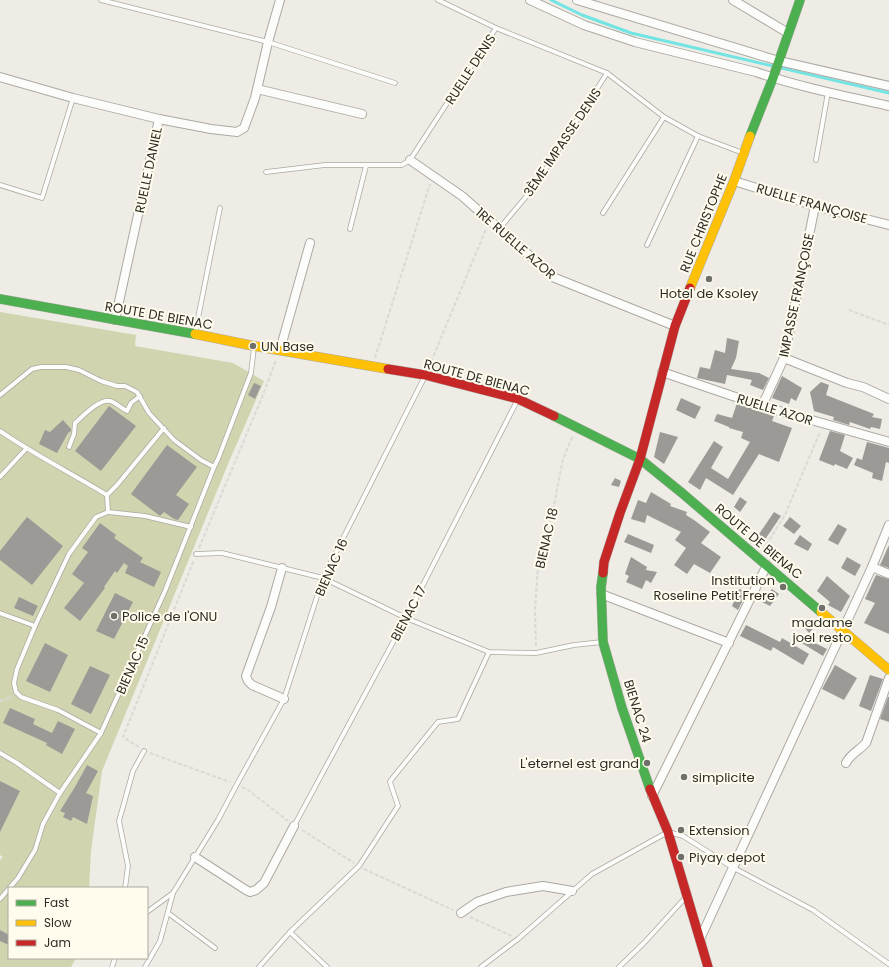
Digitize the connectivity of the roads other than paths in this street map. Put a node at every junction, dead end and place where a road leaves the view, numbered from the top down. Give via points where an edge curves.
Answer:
1 (101, 0) edge
2 (280, 0) edge
3 (438, 0) edge
4 (530, 0) edge
5 (577, 0) edge
6 (733, 0) edge
7 (800, 0) edge
8 (496, 28) junction
9 (788, 33) junction
10 (268, 42) junction
11 (779, 61) junction
12 (607, 74) junction
13 (0, 77) edge
14 (773, 78) junction
15 (395, 83) dead end
16 (889, 86) edge
17 (257, 89) junction
18 (828, 92) junction
19 (73, 98) junction
20 (889, 106) edge
21 (362, 114) dead end
22 (664, 117) junction
23 (160, 118) junction
24 (698, 136) junction
25 (743, 153) junction
26 (410, 160) junction
27 (816, 160) dead end
28 (366, 166) junction
29 (266, 172) dead end
30 (734, 181) junction
31 (0, 185) edge
32 (815, 206) junction
33 (220, 208) dead end
34 (603, 213) dead end
35 (889, 225) edge
36 (499, 229) junction
37 (350, 230) dead end
38 (310, 243) dead end
39 (647, 245) dead end
40 (0, 299) edge
41 (115, 320) junction
42 (675, 326) junction
43 (194, 334) junction
44 (254, 346) junction
45 (280, 350) junction
46 (784, 358) junction
47 (662, 372) junction
48 (425, 376) junction
49 (0, 395) edge
50 (140, 396) junction
51 (518, 399) junction
52 (889, 399) edge
53 (762, 406) junction
54 (164, 428) junction
55 (0, 431) edge
56 (889, 442) edge
57 (69, 447) dead end
58 (26, 449) junction
59 (640, 459) junction
60 (214, 467) junction
61 (0, 477) edge
62 (107, 494) junction
63 (108, 512) junction
64 (889, 525) edge
65 (191, 527) junction
66 (196, 554) dead end
67 (768, 565) junction
68 (872, 567) junction
69 (282, 568) junction
70 (889, 574) edge
71 (323, 578) junction
72 (601, 594) junction
73 (0, 612) edge
74 (406, 618) junction
75 (35, 626) junction
76 (843, 629) junction
77 (603, 642) junction
78 (729, 643) junction
79 (489, 652) junction
80 (889, 671) edge
81 (284, 699) junction
82 (101, 733) junction
83 (144, 751) dead end
84 (0, 754) edge
85 (846, 763) dead end
86 (60, 793) junction
87 (652, 796) junction
88 (294, 826) joint
89 (668, 832) junction
90 (195, 857) junction
91 (732, 867) junction
92 (10, 887) edge
93 (125, 887) edge
94 (8, 890) edge
95 (572, 891) junction
96 (173, 893) junction
97 (687, 896) junction
98 (0, 899) edge
99 (148, 911) edge
100 (168, 913) junction
101 (461, 914) dead end
102 (290, 932) junction
103 (700, 939) junction
104 (215, 948) dead end
105 (889, 964) edge
106 (145, 967) edge
107 (259, 967) edge
108 (328, 967) edge
109 (481, 967) edge
110 (619, 967) edge
111 (708, 967) edge

1 - 10 lane
2 - 10 street, RUELLE DANIEL
3 - 8 lane
4 - 14 street via 584,25 634,42
5 - 11 street
6 - 9 street
7 - 9 street, RUE CHRISTOPHE
8 - 12 lane, RUELLE DENIS
8 - 26 lane, RUELLE DENIS
9 - 11 street, RUE CHRISTOPHE
10 - 15 lane
10 - 17 street, RUELLE DANIEL
11 - 14 street, RUE CHRISTOPHE
11 - 16 street
12 - 22 lane, RUELLE DENIS
12 - 36 lane, 3ÈME IMPASSE DENIS via 535,186
13 - 19 street
14 - 18 street
14 - 25 street, RUE CHRISTOPHE
17 - 21 street
17 - 23 street, RUELLE DANIEL via 244,128 237,132
18 - 20 street
18 - 27 lane
19 - 23 street
19 - 31 lane via 42,198
22 - 24 lane, RUELLE DENIS
22 - 34 lane
23 - 41 street, RUELLE DANIEL
24 - 25 lane, RUELLE DENIS
24 - 39 lane
25 - 30 street, RUE CHRISTOPHE
26 - 28 lane via 402,165
26 - 36 street, 1RE RUELLE AZOR via 462,196
28 - 29 lane via 325,165
28 - 37 lane
30 - 32 street, RUELLE FRANÇOISE
30 - 42 street, RUE CHRISTOPHE
32 - 35 street, RUELLE FRANÇOISE
32 - 46 street, IMPASSE FRANÇOISE
33 - 43 lane
36 - 42 street, 1RE RUELLE AZOR via 556,278
38 - 45 street
40 - 41 street, ROUTE DE BIENAC
41 - 43 street, ROUTE DE BIENAC
42 - 47 street, RUE CHRISTOPHE
43 - 44 street, ROUTE DE BIENAC
44 - 45 street, ROUTE DE BIENAC
44 - 60 lane, BIENAC 15 via 251,373
45 - 48 street, ROUTE DE BIENAC
46 - 52 street
46 - 53 street, IMPASSE FRANÇOISE
47 - 53 street, RUELLE AZOR
47 - 59 street, RUE CHRISTOPHE
48 - 51 street, ROUTE DE BIENAC
48 - 71 lane, BIENAC 16
49 - 50 lane via 32,369 66,367 79,370 101,381 129,388
50 - 54 lane via 149,413
50 - 57 lane via 126,411 110,401 102,401 75,423
51 - 59 street, ROUTE DE BIENAC
51 - 74 lane, BIENAC 17
53 - 56 street, RUELLE AZOR
54 - 60 lane via 174,440
54 - 62 lane
55 - 58 lane
58 - 61 lane
58 - 62 lane
59 - 67 street, ROUTE DE BIENAC
59 - 72 street, BIENAC 24 via 604,562
60 - 65 lane, BIENAC 15
62 - 63 lane
63 - 65 lane via 145,516
63 - 75 lane via 96,517 69,554
64 - 68 street
65 - 82 lane, BIENAC 15
66 - 69 lane via 222,553
67 - 76 street, ROUTE DE BIENAC
67 - 78 street
68 - 70 street
68 - 76 street
69 - 71 lane
69 - 81 street via 246,676 252,684
71 - 74 lane
71 - 81 lane, BIENAC 16
72 - 77 street, BIENAC 24
72 - 78 street
73 - 75 lane
74 - 79 lane
74 - 88 lane, BIENAC 17
75 - 82 lane via 17,669 14,683 16,692 21,697 58,710
76 - 80 street, ROUTE DE BIENAC
76 - 91 street
77 - 79 lane via 536,653
77 - 87 street, BIENAC 24
78 - 87 street
79 - 102 lane via 458,719 438,722 391,780 398,806 359,866
80 - 85 street via 866,743 849,756
81 - 90 lane, BIENAC 16
82 - 86 lane, BIENAC 15
83 - 93 lane via 133,771 119,821 128,866
84 - 86 lane
86 - 92 lane, BIENAC 15 via 44,824 35,850
87 - 89 street, BIENAC 24
88 - 90 street via 264,883 250,892
89 - 91 lane via 683,836
89 - 95 lane via 592,874
89 - 97 street, BIENAC 24
90 - 96 lane, BIENAC 16
91 - 103 street
91 - 105 lane via 813,910
94 - 98 lane, BIENAC 15
95 - 101 street via 543,886 506,892 476,902
95 - 109 lane via 518,939
96 - 99 lane
96 - 100 lane
97 - 103 street, BIENAC 24
97 - 110 lane
100 - 104 lane
100 - 106 lane via 160,941
102 - 107 lane
102 - 108 lane
103 - 111 street, BIENAC 24

